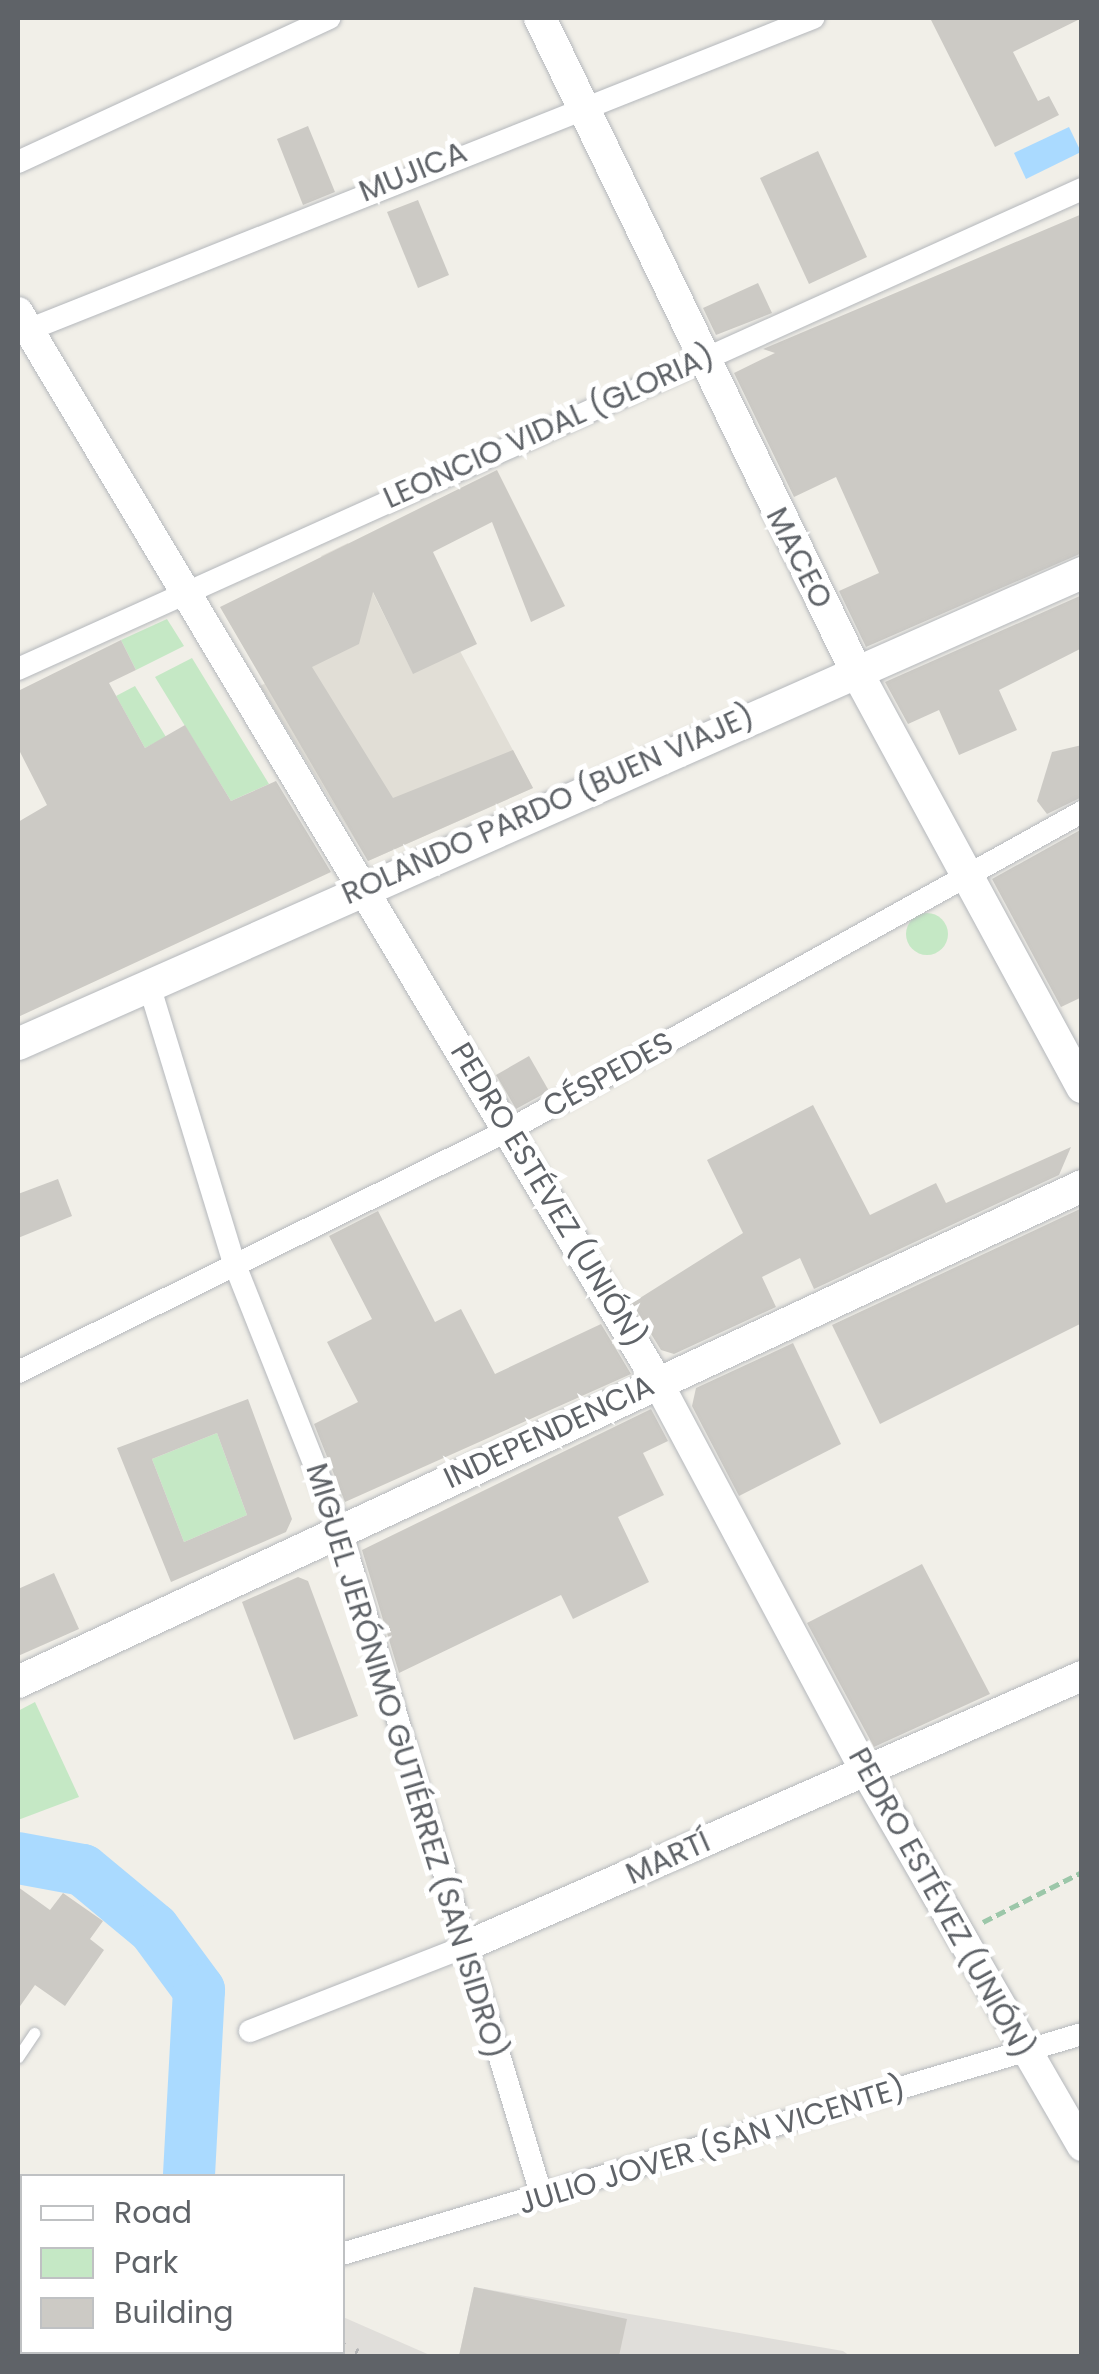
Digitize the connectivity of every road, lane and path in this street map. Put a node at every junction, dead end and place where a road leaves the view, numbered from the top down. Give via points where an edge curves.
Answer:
1 (329, 18) edge
2 (540, 18) edge
3 (812, 18) edge
4 (583, 102) junction
5 (18, 162) edge
6 (1082, 189) edge
7 (21, 325) edge
8 (699, 358) junction
9 (1082, 573) edge
10 (189, 590) junction
11 (854, 667) junction
12 (18, 668) edge
13 (1082, 812) edge
14 (967, 876) junction
15 (365, 887) junction
16 (150, 985) junction
17 (18, 1044) edge
18 (1082, 1086) edge
19 (509, 1130) junction
20 (1082, 1186) edge
21 (234, 1260) junction
22 (18, 1372) edge
23 (657, 1381) junction
24 (340, 1532) junction
25 (1082, 1676) edge
26 (18, 1681) edge
27 (866, 1772) junction
28 (1082, 1872) edge
29 (958, 1934) junction
30 (464, 1947) junction
31 (250, 2031) dead end
32 (34, 2033) dead end
33 (1082, 2034) edge
34 (1024, 2052) junction
35 (18, 2057) edge
36 (1082, 2146) edge
37 (542, 2197) junction
38 (345, 2253) edge

1 - 5 street
2 - 4 main road, MACEO
3 - 4 street, MUJICA
4 - 7 street, MUJICA
4 - 8 main road, MACEO
6 - 8 street, LEONCIO VIDAL (GLORIA)
7 - 10 street, PEDRO ESTÉVEZ (UNIÓN)
8 - 10 street, LEONCIO VIDAL (GLORIA)
8 - 11 main road, MACEO
9 - 11 main road, ROLANDO PARDO (BUEN VIAJE)
10 - 12 street, LEONCIO VIDAL (GLORIA)
10 - 15 street, PEDRO ESTÉVEZ (UNIÓN)
11 - 14 main road, MACEO
11 - 15 main road, ROLANDO PARDO (BUEN VIAJE)
13 - 14 street, CÉSPEDES
14 - 18 main road, MACEO
14 - 19 street, CÉSPEDES
15 - 16 main road, ROLANDO PARDO (BUEN VIAJE)
15 - 19 street, PEDRO ESTÉVEZ (UNIÓN)
16 - 17 main road, ROLANDO PARDO (BUEN VIAJE)
16 - 21 street, MIGUEL JERÓNIMO GUTIÉRREZ (SAN ISIDRO)
19 - 21 street, CÉSPEDES
19 - 23 street, PEDRO ESTÉVEZ (UNIÓN)
20 - 23 main road, INDEPENDENCIA
21 - 22 street, CÉSPEDES
21 - 24 street, MIGUEL JERÓNIMO GUTIÉRREZ (SAN ISIDRO)
23 - 24 main road, INDEPENDENCIA
23 - 27 street, PEDRO ESTÉVEZ (UNIÓN)
24 - 26 main road, INDEPENDENCIA
24 - 30 street, MIGUEL JERÓNIMO GUTIÉRREZ (SAN ISIDRO)
25 - 27 street, MARTÍ
27 - 29 street, PEDRO ESTÉVEZ (UNIÓN)
27 - 30 street, MARTÍ
28 - 29 path
29 - 34 street, PEDRO ESTÉVEZ (UNIÓN)
30 - 31 street, MARTÍ
30 - 37 street, MIGUEL JERÓNIMO GUTIÉRREZ (SAN ISIDRO)
32 - 35 lane
33 - 34 street, JULIO JOVER (SAN VICENTE)
34 - 36 street, PEDRO ESTÉVEZ (UNIÓN)
34 - 37 street, JULIO JOVER (SAN VICENTE)
37 - 38 street, JULIO JOVER (SAN VICENTE)

